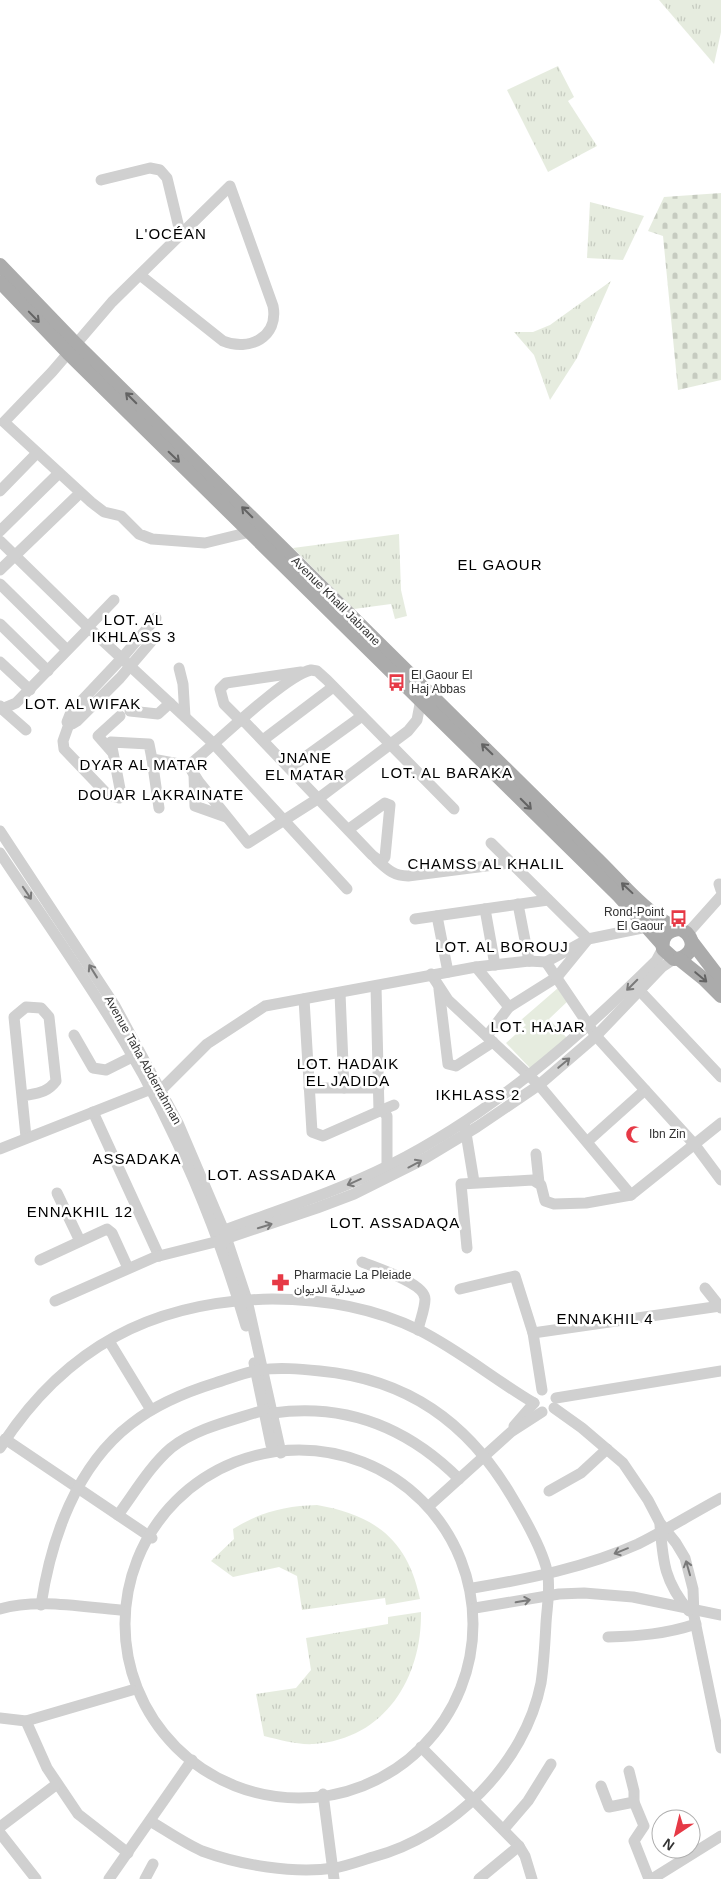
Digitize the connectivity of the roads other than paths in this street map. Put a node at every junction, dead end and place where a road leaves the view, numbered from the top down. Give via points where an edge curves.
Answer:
1 (101, 180) dead end
2 (181, 236) junction
3 (0, 265) edge
4 (140, 275) junction
5 (0, 282) edge
6 (72, 348) junction
7 (2, 424) edge
8 (37, 453) junction
9 (59, 473) junction
10 (0, 491) edge
11 (80, 493) junction
12 (0, 531) edge
13 (258, 534) junction
14 (0, 541) edge
15 (15, 555) junction
16 (0, 570) edge
17 (0, 584) edge
18 (114, 600) dead end
19 (156, 618) dead end
20 (0, 624) edge
21 (88, 628) junction
22 (156, 636) dead end
23 (67, 650) junction
24 (0, 662) edge
25 (126, 662) junction
26 (179, 668) dead end
27 (48, 671) junction
28 (306, 671) junction
29 (334, 687) junction
30 (30, 690) junction
31 (421, 699) junction
32 (170, 703) junction
33 (1, 708) edge
34 (362, 716) junction
35 (185, 717) junction
36 (441, 719) junction
37 (242, 720) junction
38 (413, 726) junction
39 (26, 730) dead end
40 (263, 740) junction
41 (214, 744) junction
42 (390, 745) junction
43 (112, 752) junction
44 (152, 759) junction
45 (290, 768) junction
46 (192, 770) junction
47 (318, 798) junction
48 (159, 808) dead end
49 (454, 809) dead end
50 (226, 816) junction
51 (284, 822) junction
52 (349, 829) junction
53 (0, 831) edge
54 (490, 843) dead end
55 (0, 853) edge
56 (376, 859) junction
57 (510, 862) junction
58 (347, 889) dead end
59 (721, 896) edge
60 (548, 900) junction
61 (518, 904) junction
62 (485, 909) junction
63 (436, 916) junction
64 (415, 919) dead end
65 (647, 927) junction
66 (686, 935) junction
67 (588, 939) junction
68 (662, 946) junction
69 (676, 959) junction
70 (529, 961) junction
71 (546, 962) junction
72 (495, 965) junction
73 (476, 967) junction
74 (448, 972) junction
75 (431, 974) junction
76 (557, 977) junction
77 (721, 980) edge
78 (376, 986) junction
79 (439, 989) junction
80 (640, 991) junction
81 (340, 993) junction
82 (721, 996) edge
83 (304, 999) junction
84 (509, 1007) junction
85 (590, 1025) junction
86 (74, 1035) dead end
87 (596, 1036) junction
88 (490, 1039) junction
89 (132, 1057) junction
90 (530, 1076) junction
91 (721, 1077) edge
92 (539, 1085) junction
93 (309, 1088) junction
94 (344, 1088) junction
95 (379, 1088) junction
96 (162, 1089) junction
97 (149, 1090) junction
98 (645, 1090) junction
99 (23, 1096) junction
100 (394, 1105) dead end
101 (165, 1109) junction
102 (380, 1110) junction
103 (93, 1112) junction
104 (721, 1123) edge
105 (465, 1128) junction
106 (26, 1137) junction
107 (588, 1141) junction
108 (695, 1145) junction
109 (0, 1149) edge
110 (536, 1154) dead end
111 (387, 1167) junction
112 (721, 1180) edge
113 (474, 1182) junction
114 (539, 1182) junction
115 (57, 1194) dead end
116 (632, 1195) junction
117 (221, 1236) junction
118 (80, 1241) junction
119 (468, 1248) dead end
120 (160, 1256) junction
121 (40, 1260) dead end
122 (362, 1262) dead end
123 (128, 1268) junction
124 (705, 1288) dead end
125 (460, 1289) dead end
126 (243, 1300) junction
127 (55, 1301) dead end
128 (721, 1307) edge
129 (418, 1330) junction
130 (533, 1333) junction
131 (110, 1341) junction
132 (260, 1370) junction
133 (721, 1371) edge
134 (542, 1390) junction
135 (555, 1403) junction
136 (537, 1406) junction
137 (151, 1410) junction
138 (268, 1411) junction
139 (3, 1443) edge
140 (607, 1449) junction
141 (277, 1454) junction
142 (483, 1455) junction
143 (459, 1479) junction
144 (78, 1488) junction
145 (549, 1491) dead end
146 (721, 1498) edge
147 (430, 1506) junction
148 (118, 1515) junction
149 (661, 1528) junction
150 (152, 1538) junction
151 (548, 1573) junction
152 (473, 1588) junction
153 (549, 1596) junction
154 (41, 1605) junction
155 (475, 1608) junction
156 (0, 1609) edge
157 (120, 1610) junction
158 (693, 1615) junction
159 (721, 1615) edge
160 (608, 1637) dead end
161 (132, 1690) junction
162 (0, 1718) edge
163 (26, 1721) junction
164 (420, 1747) junction
165 (721, 1748) edge
166 (192, 1760) junction
167 (551, 1764) dead end
168 (629, 1771) dead end
169 (57, 1784) junction
170 (601, 1786) dead end
171 (324, 1794) junction
172 (474, 1800) junction
173 (634, 1802) junction
174 (150, 1821) junction
175 (0, 1827) edge
176 (504, 1829) junction
177 (0, 1833) edge
178 (721, 1836) edge
179 (519, 1846) junction
180 (128, 1853) junction
181 (153, 1864) dead end
182 (334, 1874) edge
183 (36, 1879) edge
184 (109, 1879) edge
185 (145, 1879) edge
186 (479, 1879) edge
187 (532, 1879) edge
188 (651, 1879) edge

1 - 2 street via 150,168 160,170 167,178
2 - 4 street
2 - 4 street via 230,186 273,306 275,317 266,335 246,345 234,346 223,341
3 - 6 main road, Avenue Khalil Jabrane
4 - 6 street
5 -> 6 main road, Avenue Khalil Jabrane
6 - 7 street
6 - 13 main road, Avenue Khalil Jabrane
7 - 8 street
8 - 9 street
8 - 10 street
9 - 11 street
9 - 12 street
11 - 13 street via 98,508 121,516 139,534 152,539 205,543
11 - 15 street
13 - 31 main road, Avenue Khalil Jabrane
66 -> 13 main road, Avenue Khalil Jabrane via 662,920
14 - 15 street
15 - 16 street
15 - 21 street
17 - 23 street
18 - 21 street
19 - 25 street
20 - 27 street
21 - 23 street
21 - 25 street
22 - 25 street
23 - 27 street
24 - 30 street
25 - 32 street
25 - 43 street via 77,720 70,724 63,741 64,749 108,794 119,798 121,792
26 - 35 street via 184,684
27 - 30 street
28 - 29 street via 316,671
28 - 37 street
28 - 37 street via 222,685 224,704
29 - 34 street
29 - 40 street
30 - 33 street via 16,703
31 - 36 main road, Avenue Khalil Jabrane
31 - 38 street via 420,714
32 - 35 street
32 - 43 street via 158,714 125,714 98,736
33 - 39 street
34 - 42 street
34 - 45 street
35 - 41 street
36 - 38 street
36 -> 65 main road, Avenue Khalil Jabrane
37 - 40 street
37 - 41 street
38 - 42 street
40 - 45 street
41 - 46 street
41 - 51 street
42 - 47 street
42 - 49 street
43 - 44 street via 111,742 150,744
44 - 46 street
44 - 48 street
45 - 47 street
46 - 50 street
46 - 50 street via 195,806
47 - 51 street
47 - 52 street
50 - 51 street via 248,843
51 - 58 street
52 - 56 street
52 - 56 street via 373,810 388,804 385,857 381,862
96 -> 53 street, Avenue Taha Abderrahman via 91,968
54 - 57 street
55 -> 89 street, Avenue Taha Abderrahman
56 - 57 street via 390,872 408,876
57 - 60 street
59 - 66 street
60 - 61 street
60 - 67 street
61 - 62 street
61 - 70 street
62 - 63 street
62 - 72 street
63 - 64 street
63 - 74 street
65 - 67 street
65 - 68 main road, Avenue Khalil Jabrane
66 - 68 main road via 665,935
66 - 69 main road via 690,951
66 - 77 main road, Avenue Khalil Jabrane
67 - 71 street
67 - 76 street
68 - 69 main road via 666,954
68 -> 85 street via 656,961
69 - 80 street
69 -> 82 main road
70 - 71 street
70 - 72 street
71 - 76 street
72 - 73 street
73 - 74 street
73 - 84 street
74 - 75 street
75 - 78 street
75 - 79 street
76 - 84 street
76 - 85 street
78 - 81 street
78 - 95 street
79 - 88 street
79 - 88 street via 448,1064 456,1066
80 - 87 street
80 - 91 street
81 - 83 street
81 - 94 street
83 - 93 street
83 - 96 street via 257,1010 207,1044
84 - 88 street
85 - 87 street
85 - 90 street
86 - 89 street via 93,1068 106,1070
92 -> 87 street
87 - 98 street
88 - 90 street
89 - 97 street, Avenue Taha Abderrahman
90 - 92 street
90 - 105 street
92 - 105 street
92 - 107 street
93 - 94 street
93 - 102 street via 311,1128 320,1136
94 - 95 street
95 - 102 street
96 - 101 street, Avenue Taha Abderrahman
97 - 101 street, Avenue Taha Abderrahman
97 - 103 street
98 - 107 street
98 - 108 street
99 - 99 street via 14,1017 26,1007 41,1008 49,1017 56,1081 41,1094
99 - 106 street
100 - 102 street
101 - 117 street, Avenue Taha Abderrahman
102 - 111 street via 386,1116
103 - 106 street
103 - 120 street
104 - 108 street
105 - 111 street
105 - 113 street
117 -> 105 street via 354,1194 424,1159
106 - 109 street
107 - 116 street
108 - 112 street
108 - 116 street
110 - 114 street
111 -> 117 street
113 - 114 street via 524,1179
113 - 119 street via 461,1184
114 - 116 street via 549,1204 603,1201
115 - 118 street
117 - 120 street
117 - 126 street, Avenue Taha Abderrahman
118 - 121 street
118 - 123 street via 110,1230
120 - 123 street
122 - 129 street via 422,1290 425,1298
123 - 127 street
124 - 128 street
125 - 130 street via 515,1276
126 - 129 street via 307,1299 384,1316
126 - 131 street via 184,1308 136,1326
126 - 132 street, Avenue Taha Abderrahman
128 - 130 street
129 - 136 street
130 - 134 street
131 - 137 street
131 - 139 street via 53,1380 21,1415
132 - 137 street via 200,1388
132 - 138 street, Avenue Taha Abderrahman
132 - 142 street via 345,1373 394,1387 444,1416
133 - 135 street
134 - 135 street via 552,1392
134 - 136 street via 535,1396
135 - 136 street
135 - 140 street
136 - 142 street
137 - 144 street via 115,1439
138 - 141 street, Avenue Taha Abderrahman
138 - 143 street via 322,1412 372,1421 406,1436 427,1450
138 - 148 street via 191,1435 172,1448 156,1463
139 - 144 street
140 - 145 street via 581,1474
140 - 149 street via 635,1479
141 - 147 street via 323,1454 364,1464 402,1483
141 - 150 street via 231,1466 197,1486 170,1511
142 - 143 street
142 - 151 street via 522,1514
143 - 147 street
144 - 148 street
144 - 154 street via 53,1548
146 - 149 street
147 - 152 street via 457,1541
148 - 150 street
149 -> 151 street via 605,1557
149 - 158 street via 666,1574
158 -> 149 street via 693,1589 685,1558
150 - 157 street via 130,1574
151 - 152 street
151 - 153 street
152 - 155 street
155 -> 153 street
153 - 158 street via 572,1593 616,1595 651,1600
153 - 172 street via 537,1696 513,1749
154 - 156 street
154 - 157 street
155 - 164 street via 472,1651 460,1689 441,1723
157 - 161 street via 120,1648
158 - 159 street
158 - 160 street via 672,1632
158 - 165 street
161 - 163 street
161 - 166 street via 160,1730
162 - 163 street
163 - 169 street via 34,1743
164 - 171 street via 376,1779
164 - 172 street
166 - 171 street via 217,1775 255,1789 294,1795
166 - 174 street
167 - 176 street via 528,1801
168 - 173 street
169 - 175 street
169 - 180 street via 78,1814
170 - 173 street via 609,1807
171 - 182 street
172 - 176 street
172 - 182 street via 449,1821 410,1843
173 - 188 street via 644,1828 634,1841
174 - 180 street
174 - 182 street via 201,1850 242,1863
176 - 179 street
177 - 183 street
178 - 188 street
179 - 186 street
179 - 187 street
180 - 184 street
181 - 185 street

